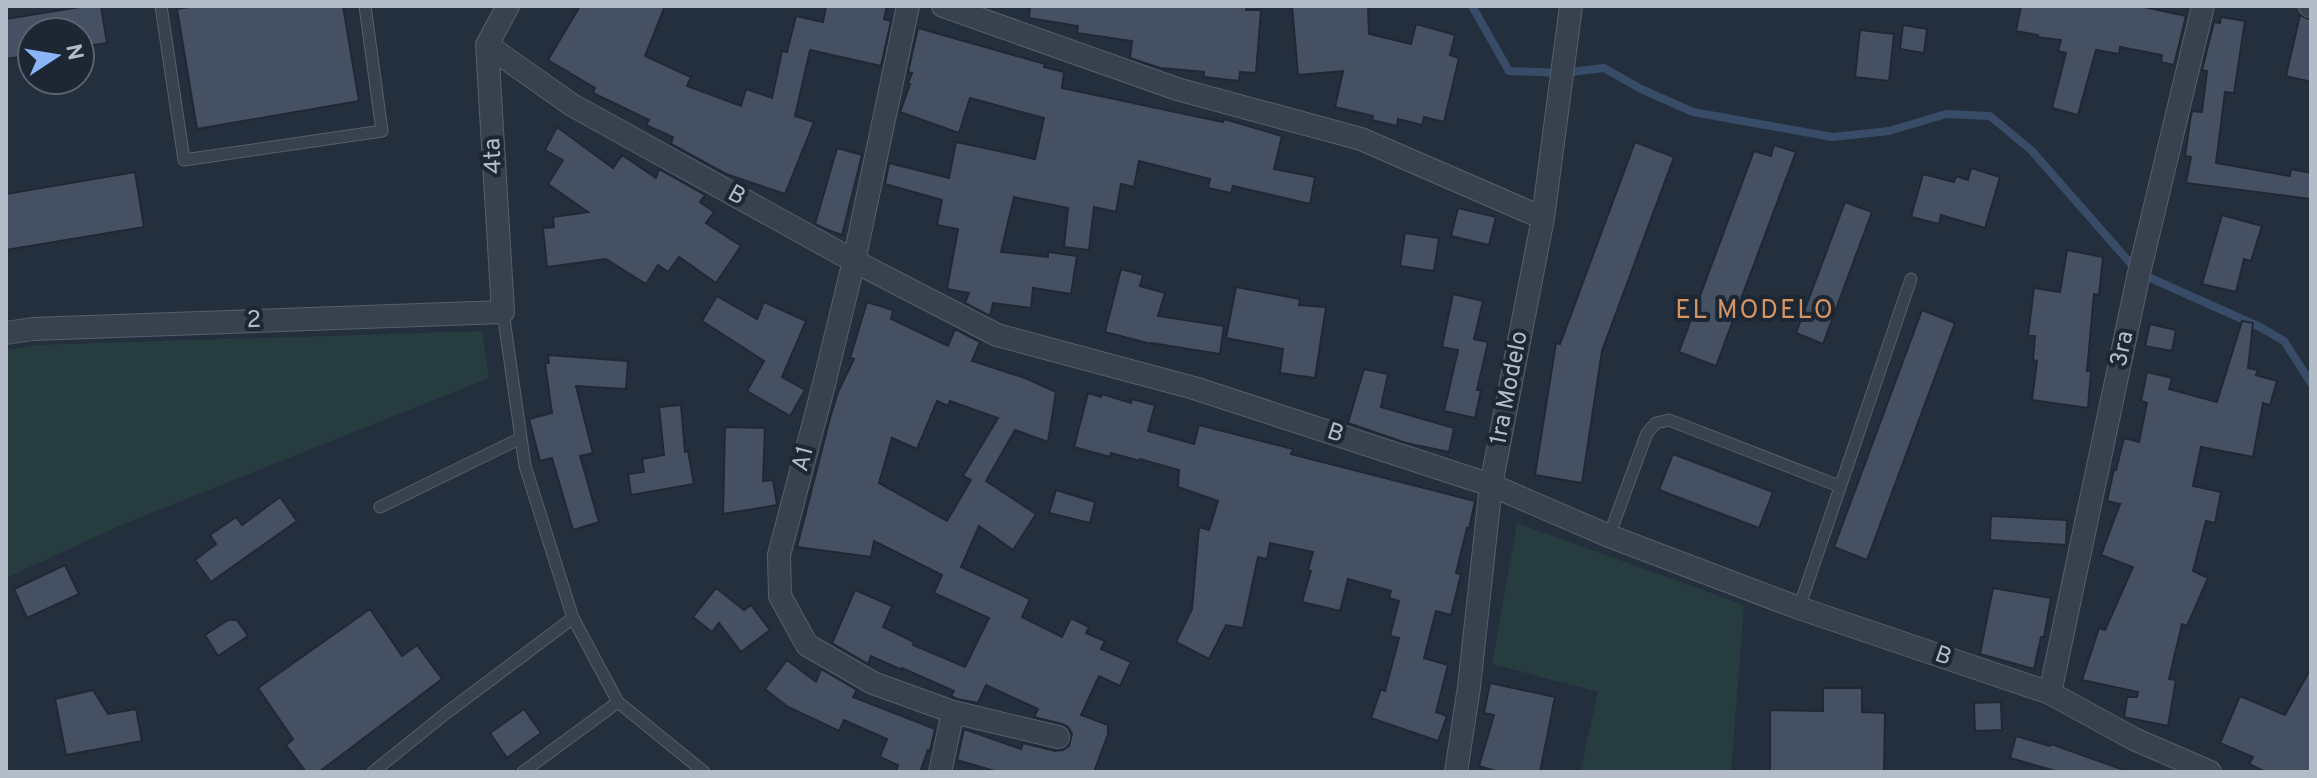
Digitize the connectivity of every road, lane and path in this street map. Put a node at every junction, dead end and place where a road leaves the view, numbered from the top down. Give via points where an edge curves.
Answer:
1 (161, 6) edge
2 (365, 6) edge
3 (508, 6) edge
4 (908, 6) edge
5 (943, 6) edge
6 (1571, 6) edge
7 (2203, 6) edge
8 (487, 45) junction
9 (1543, 218) junction
10 (854, 261) junction
11 (1911, 279) dead end
12 (503, 312) junction
13 (6, 333) edge
14 (521, 438) junction
15 (1491, 485) junction
16 (1839, 486) junction
17 (380, 507) dead end
18 (1609, 536) junction
19 (1799, 608) junction
20 (573, 618) junction
21 (2050, 693) junction
22 (618, 702) junction
23 (953, 712) junction
24 (1058, 737) dead end
25 (373, 772) edge
26 (523, 772) edge
27 (704, 772) edge
28 (940, 772) edge
29 (1456, 772) edge
30 (2210, 772) edge

1 - 2 lane via 184,160 382,131
3 - 8 street
4 - 10 street, A1
5 - 9 street via 1177,89 1361,139
6 - 9 street, 1ra Modelo
7 - 21 street, 3ra via 2139,273
8 - 10 street, B via 572,105
8 - 12 street, 4ta
9 - 15 street, 1ra Modelo
10 - 15 street, B via 997,335 1194,388
10 - 23 street, A1 via 779,555 780,596 807,645 873,683
11 - 16 lane
12 - 13 street, 2
12 - 14 lane
14 - 17 lane
14 - 20 lane
15 - 18 street, B
15 - 29 street, 1ra Modelo
16 - 18 lane via 1669,420 1656,423 1647,433
16 - 19 lane
18 - 19 street, B
19 - 21 street, B
20 - 22 lane
20 - 25 lane
21 - 30 street, B via 2134,739
22 - 26 lane
22 - 27 lane
23 - 24 street, A1
23 - 28 street

